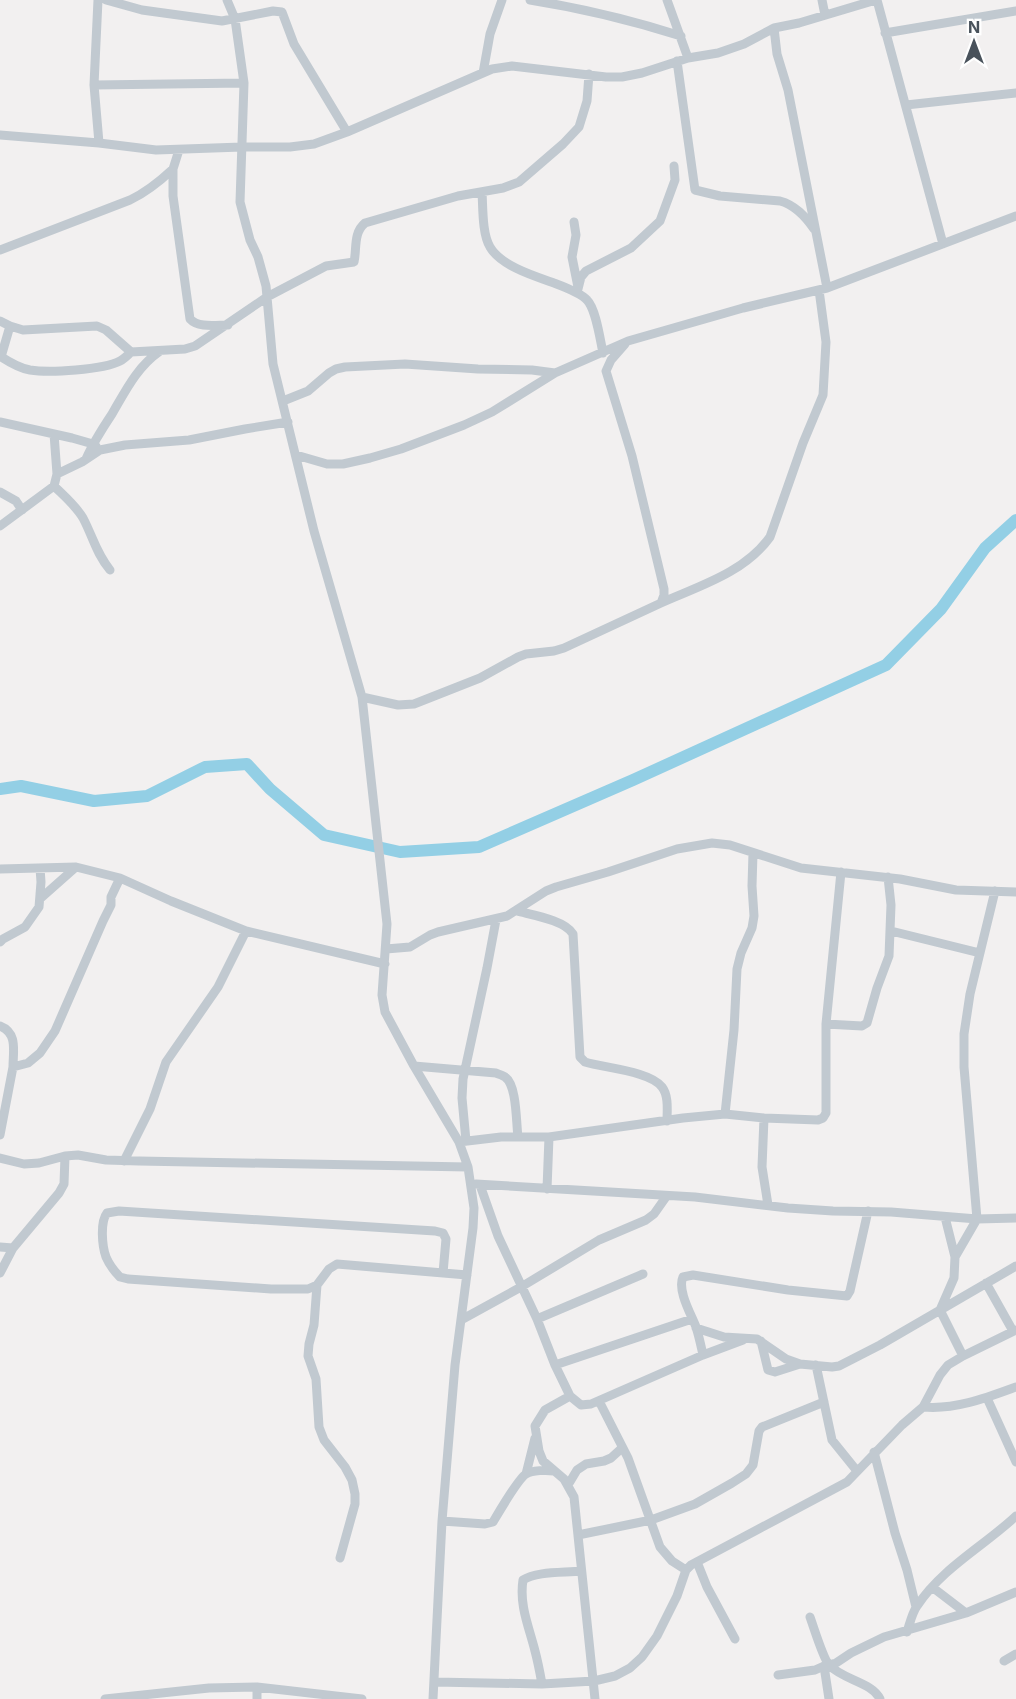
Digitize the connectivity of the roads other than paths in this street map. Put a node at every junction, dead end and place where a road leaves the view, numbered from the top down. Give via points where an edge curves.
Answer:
1 (98, 0) edge
2 (106, 0) edge
3 (158, 0) edge
4 (227, 0) edge
5 (502, 0) edge
6 (530, 0) edge
7 (667, 0) edge
8 (822, 0) edge
9 (877, 0) edge
10 (570, 3) edge
11 (157, 11) junction
12 (1016, 11) edge
13 (825, 15) junction
14 (235, 19) junction
15 (774, 28) junction
16 (885, 33) junction
17 (681, 36) junction
18 (688, 58) junction
19 (677, 61) junction
20 (483, 73) junction
21 (589, 74) junction
22 (244, 83) junction
23 (94, 85) junction
24 (1016, 93) edge
25 (906, 105) junction
26 (347, 132) junction
27 (0, 135) edge
28 (99, 143) junction
29 (242, 147) junction
30 (179, 150) junction
31 (674, 166) dead end
32 (173, 169) junction
33 (482, 192) junction
34 (1016, 216) edge
35 (574, 222) dead end
36 (815, 231) junction
37 (943, 244) junction
38 (0, 250) edge
39 (823, 289) junction
40 (579, 292) junction
41 (267, 297) junction
42 (0, 321) edge
43 (228, 325) junction
44 (10, 326) junction
45 (628, 341) junction
46 (162, 350) junction
47 (131, 352) junction
48 (603, 353) junction
49 (1, 357) edge
50 (555, 373) junction
51 (283, 401) junction
52 (0, 422) edge
53 (288, 422) junction
54 (54, 434) junction
55 (97, 447) junction
56 (296, 455) junction
57 (57, 474) junction
58 (54, 486) junction
59 (0, 492) edge
60 (22, 510) junction
61 (0, 526) edge
62 (110, 570) dead end
63 (661, 603) junction
64 (362, 697) junction
65 (753, 853) junction
66 (76, 867) junction
67 (40, 868) junction
68 (0, 869) edge
69 (841, 873) junction
70 (120, 878) junction
71 (888, 878) junction
72 (995, 891) junction
73 (1016, 892) edge
74 (41, 898) junction
75 (517, 911) junction
76 (496, 920) junction
77 (246, 931) junction
78 (891, 932) junction
79 (0, 942) edge
80 (386, 949) junction
81 (980, 953) junction
82 (385, 964) junction
83 (826, 1024) junction
84 (0, 1026) edge
85 (414, 1066) junction
86 (13, 1068) junction
87 (465, 1070) junction
88 (2, 1110) edge
89 (725, 1114) junction
90 (764, 1118) junction
91 (667, 1121) junction
92 (0, 1135) edge
93 (518, 1137) junction
94 (549, 1137) junction
95 (462, 1142) junction
96 (65, 1156) junction
97 (0, 1158) edge
98 (124, 1161) junction
99 (468, 1167) junction
100 (476, 1184) junction
101 (547, 1189) junction
102 (666, 1197) junction
103 (768, 1205) junction
104 (868, 1211) junction
105 (945, 1217) junction
106 (1016, 1218) edge
107 (977, 1219) junction
108 (0, 1247) edge
109 (13, 1248) junction
110 (955, 1257) junction
111 (1016, 1266) edge
112 (0, 1273) edge
113 (443, 1273) junction
114 (643, 1274) dead end
115 (467, 1275) junction
116 (986, 1283) junction
117 (317, 1285) junction
118 (521, 1287) junction
119 (940, 1310) junction
120 (537, 1319) junction
121 (461, 1320) junction
122 (694, 1324) junction
123 (1014, 1330) edge
124 (747, 1338) junction
125 (761, 1341) junction
126 (703, 1355) junction
127 (963, 1356) junction
128 (800, 1364) junction
129 (555, 1365) junction
130 (816, 1365) junction
131 (1016, 1387) edge
132 (570, 1396) junction
133 (987, 1398) junction
134 (599, 1401) junction
135 (824, 1402) junction
136 (923, 1407) junction
137 (536, 1435) junction
138 (622, 1448) junction
139 (874, 1452) junction
140 (1016, 1462) edge
141 (556, 1471) junction
142 (857, 1471) junction
143 (526, 1474) junction
144 (568, 1485) junction
145 (1016, 1516) edge
146 (651, 1520) junction
147 (442, 1521) junction
148 (578, 1535) junction
149 (340, 1558) dead end
150 (697, 1562) junction
151 (686, 1570) junction
152 (581, 1571) junction
153 (932, 1587) junction
154 (1016, 1592) edge
155 (916, 1607) junction
156 (966, 1613) junction
157 (810, 1617) dead end
158 (908, 1632) junction
159 (735, 1639) dead end
160 (1016, 1654) edge
161 (1004, 1661) dead end
162 (826, 1665) junction
163 (778, 1675) dead end
164 (594, 1682) junction
165 (435, 1683) junction
166 (542, 1684) junction
167 (257, 1687) junction
168 (105, 1699) edge
169 (257, 1699) edge
170 (362, 1699) edge
171 (433, 1699) edge
172 (596, 1699) edge
173 (829, 1699) edge
174 (880, 1699) edge

1 - 23 street
2 - 11 street
3 - 11 street
4 - 14 street
5 - 20 street via 490,34
6 - 10 street
7 - 17 street
8 - 13 street
9 - 13 street
9 - 16 street
10 - 17 street
11 - 14 street via 205,20
12 - 16 street
13 - 15 street
14 - 22 street
14 - 26 street via 282,12 294,44
15 - 18 street via 744,44
15 - 36 street
16 - 25 street
17 - 18 street
18 - 19 street
19 - 21 street via 622,77
19 - 36 street via 695,190 789,203
20 - 21 street via 512,66
20 - 26 street
21 - 33 street via 587,101 579,127 519,182
22 - 23 street
22 - 29 street
23 - 28 street
24 - 25 street
25 - 37 street
26 - 29 street via 314,144
27 - 28 street
28 - 30 street
29 - 30 street
29 - 41 street via 240,202
30 - 32 street
31 - 40 street via 675,180 660,221 631,248 586,271
32 - 38 street via 147,192 130,200
32 - 43 street via 173,196 190,319 199,324
33 - 40 street via 489,247 530,274
33 - 41 street via 365,223 357,232 354,262 326,266
34 - 37 street
35 - 40 street via 572,257
36 - 39 street
37 - 39 street
39 - 45 street
39 - 63 street via 823,394 770,537 728,574
40 - 48 street via 592,309
41 - 43 street
41 - 51 street via 273,364
42 - 44 street
43 - 46 street via 195,346
44 - 47 street via 23,330 97,326
44 - 49 street
45 - 48 street
45 - 63 street via 606,371 632,456 664,590
46 - 47 street
46 - 55 street via 137,372
47 - 49 street via 108,366 63,370 31,370
48 - 50 street
50 - 51 street via 405,364 345,367 329,372 308,391
50 - 56 street via 492,412 401,449 343,464 327,464
51 - 53 street
52 - 54 street
53 - 55 street via 189,440
53 - 56 street
54 - 55 street
54 - 57 street
55 - 57 street via 86,459
56 - 64 street
57 - 58 street
58 - 60 street
58 - 62 street via 82,516
59 - 60 street via 16,501
60 - 61 street
63 - 64 street via 564,648 518,657 480,678 414,705
64 - 80 street via 382,870
65 - 69 street via 801,868
65 - 75 street via 712,843 677,849 556,887
65 - 89 street via 754,916 737,969
66 - 67 street
66 - 70 street
66 - 74 street
67 - 68 street
67 - 74 street
69 - 71 street
69 - 83 street
70 - 77 street
70 - 86 street via 55,1031 40,1053
71 - 72 street via 957,890
71 - 78 street
72 - 73 street
72 - 81 street
74 - 79 street via 25,927
75 - 76 street
75 - 91 street via 563,924 573,934 580,1057 585,1062 654,1081 666,1097
76 - 80 street via 438,932 410,947
76 - 87 street
77 - 82 street
77 - 98 street via 218,987 166,1062 150,1108
78 - 81 street
78 - 83 street via 889,956 867,1023
80 - 82 street
81 - 107 street via 964,1034
82 - 85 street via 385,1012
83 - 90 street via 823,1118
84 - 86 street via 14,1037
85 - 87 street
85 - 95 street
86 - 88 street
87 - 93 street via 496,1073 511,1083
87 - 95 street
88 - 92 street
89 - 90 street
89 - 91 street
90 - 103 street via 762,1167
91 - 94 street
93 - 94 street
93 - 95 street
94 - 101 street
95 - 99 street
96 - 97 street via 24,1164
96 - 98 street
96 - 109 street via 64,1184 59,1193
98 - 99 street
99 - 100 street
100 - 101 street
100 - 115 street
100 - 118 street
101 - 102 street
102 - 103 street
102 - 118 street via 646,1220 599,1240
103 - 104 street
104 - 105 street
104 - 122 street via 847,1296 687,1275 681,1283
105 - 107 street
105 - 110 street
106 - 107 street
107 - 110 street
108 - 109 street
109 - 112 street
110 - 119 street via 954,1278
111 - 116 street
113 - 115 street
113 - 117 street via 337,1264
113 - 117 street via 446,1239 443,1233 435,1231 119,1211 103,1218 106,1257 120,1277 271,1289 308,1289
114 - 120 street
115 - 121 street
116 - 119 street
116 - 123 street
117 - 149 street via 308,1356 316,1379 319,1427 352,1480 355,1494
118 - 120 street
118 - 121 street
119 - 127 street
119 - 130 street via 844,1364
120 - 129 street
121 - 147 street
122 - 124 street via 724,1337
122 - 126 street
122 - 129 street
123 - 127 street
124 - 125 street
124 - 126 street
125 - 128 street
125 - 128 street via 768,1370 775,1372
126 - 134 street
127 - 136 street via 940,1375
128 - 130 street
129 - 132 street
130 - 135 street
131 - 133 street
132 - 134 street via 581,1405
132 - 137 street via 545,1410 535,1426
133 - 136 street via 940,1409
133 - 140 street
134 - 138 street
135 - 142 street via 832,1440
135 - 146 street via 762,1427 753,1465 746,1474 695,1504
136 - 139 street
137 - 141 street via 543,1461
137 - 143 street
138 - 144 street via 611,1458 577,1470
138 - 146 street
139 - 142 street
139 - 155 street
141 - 143 street
141 - 144 street
142 - 150 street via 838,1487
143 - 147 street via 493,1522
144 - 148 street via 574,1497
145 - 153 street
146 - 148 street
146 - 151 street via 660,1546
147 - 165 street
148 - 152 street
150 - 151 street
150 - 159 street
151 - 164 street via 673,1605 642,1657 615,1676
152 - 164 street
152 - 166 street via 523,1580 525,1617
153 - 155 street
153 - 156 street
154 - 156 street
155 - 158 street
156 - 158 street
157 - 162 street
158 - 162 street via 884,1637
160 - 161 street
162 - 163 street
162 - 173 street
162 - 174 street via 875,1691
164 - 166 street
164 - 172 street
165 - 166 street
165 - 171 street
167 - 168 street
167 - 169 street
167 - 170 street

